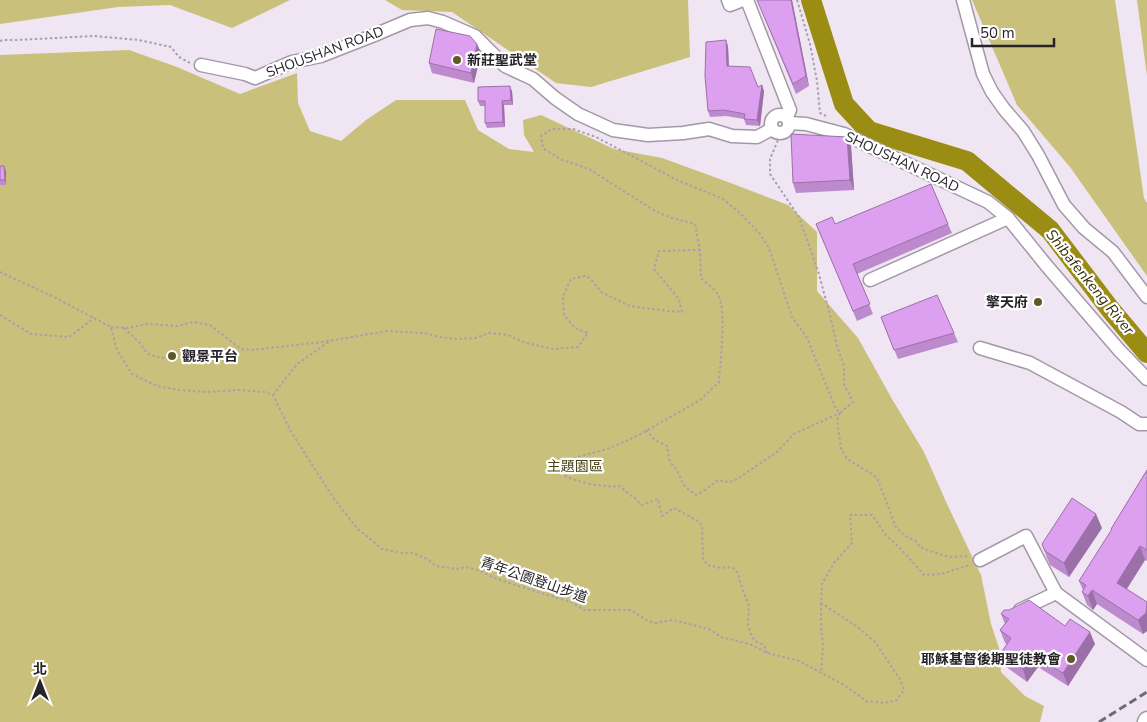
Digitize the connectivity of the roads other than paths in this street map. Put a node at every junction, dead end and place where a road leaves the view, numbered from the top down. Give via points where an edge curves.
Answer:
1 (728, 0) edge
2 (745, 0) edge
3 (963, 0) edge
4 (201, 65) road end
5 (788, 120) junction
6 (1008, 218) junction
7 (870, 280) dead end
8 (1147, 297) edge
9 (980, 348) dead end
10 (1147, 380) edge
11 (1147, 424) edge
12 (980, 560) road end
13 (1056, 594) junction
14 (1010, 615) edge
15 (1147, 660) edge

1 - 2 street via 730,5
2 - 5 street via 790,110
3 - 8 street via 983,74 992,92 1023,131 1064,205 1084,228 1113,252
4 - 5 street, SHOUSHAN ROAD via 255,78 292,62 321,56 410,20 428,18 475,36 505,66 533,79 578,114 613,130 648,135 709,129 732,136 757,137 776,131 771,123 773,117 781,114
5 - 6 street, SHOUSHAN ROAD via 844,134 988,202
6 - 7 street
6 - 10 street, SHOUSHAN ROAD
9 - 11 street via 1030,363 1140,424
12 - 13 street via 1026,536
13 - 14 street
13 - 15 street

